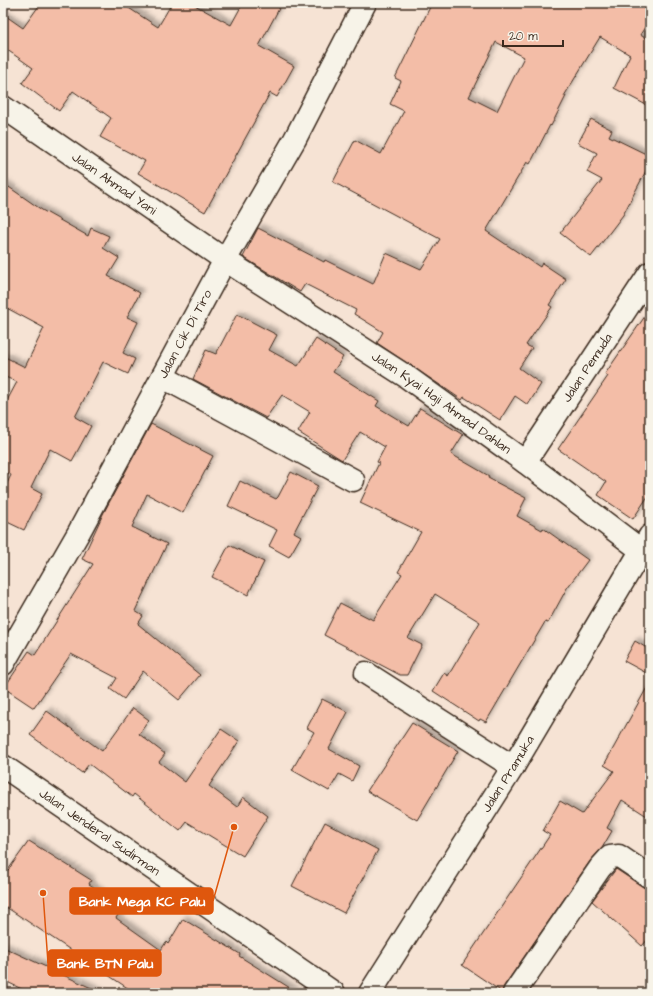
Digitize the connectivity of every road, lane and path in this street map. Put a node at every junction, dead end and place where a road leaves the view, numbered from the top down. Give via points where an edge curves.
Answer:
1 (365, 3) edge
2 (3, 107) edge
3 (225, 260) junction
4 (650, 273) edge
5 (163, 377) junction
6 (525, 462) junction
7 (353, 480) dead end
8 (647, 548) edge
9 (3, 664) edge
10 (366, 673) dead end
11 (3, 766) edge
12 (514, 767) junction
13 (650, 877) edge
14 (334, 993) edge
15 (370, 993) edge
16 (514, 993) edge

1 - 3 main road, Jalan Cik Di Tiro via 295,139
2 - 3 main road, Jalan Ahmad Yani
3 - 5 main road, Jalan Cik Di Tiro
3 - 6 main road, Jalan Kyai Haji Ahmad Dahlan via 407,377
4 - 6 main road, Jalan Pemuda
5 - 7 main road
5 - 9 main road, Jalan Cik Di Tiro
6 - 8 main road, Jalan Kyai Haji Ahmad Dahlan
8 - 12 main road, Jalan Pramuka
10 - 12 main road
11 - 14 main road, Jalan Jenderal Sudirman
12 - 15 main road, Jalan Pramuka
13 - 16 main road via 619,856 610,858 600,868

